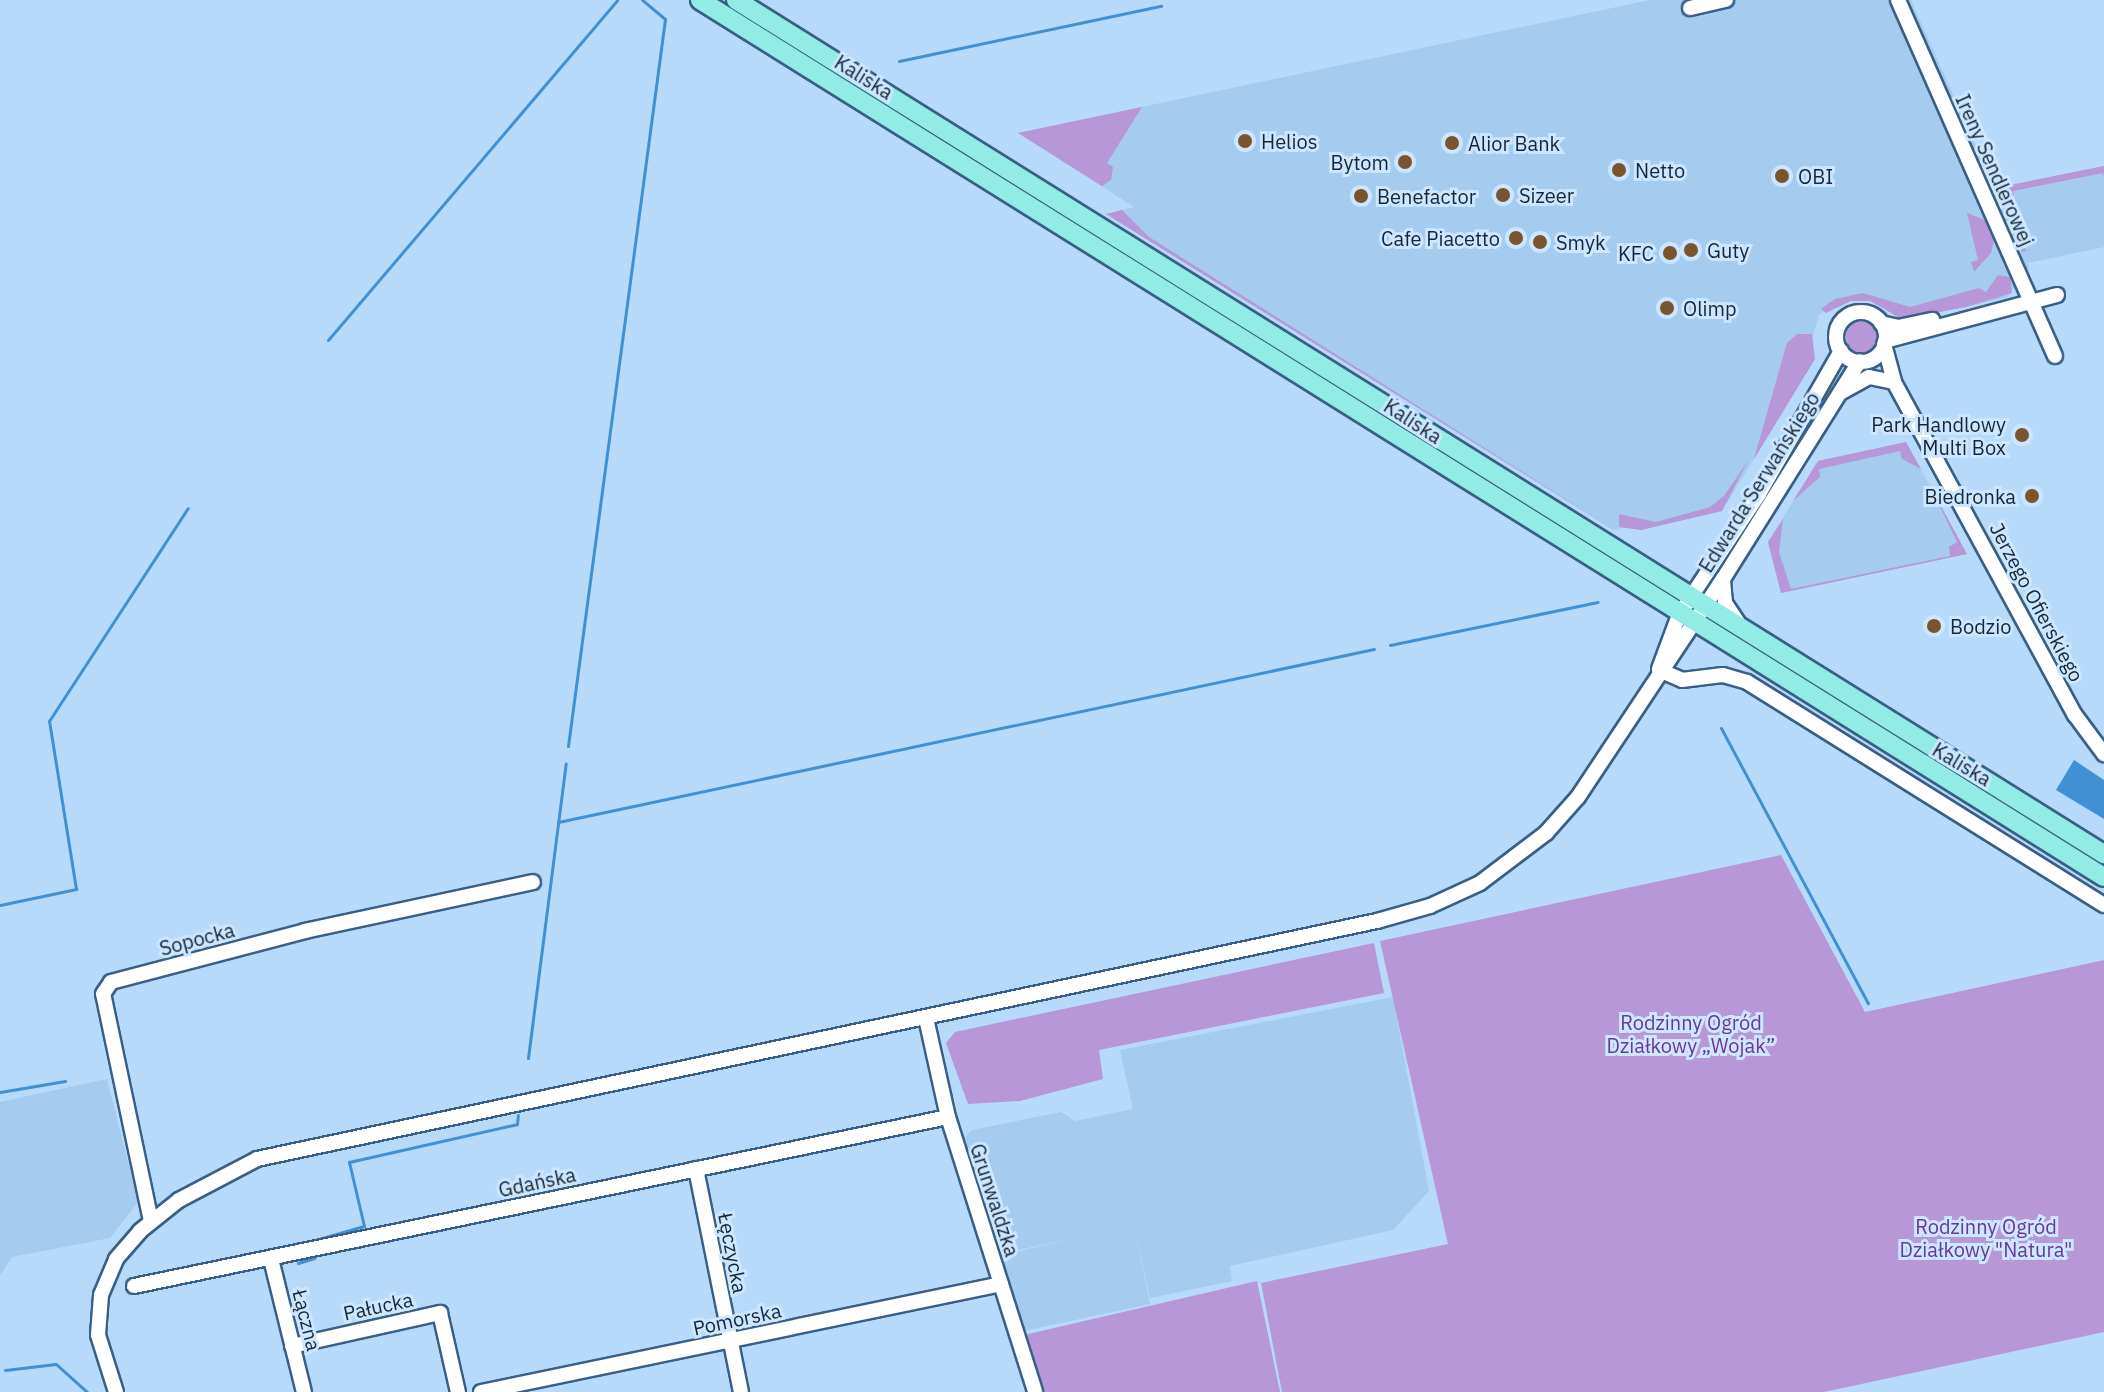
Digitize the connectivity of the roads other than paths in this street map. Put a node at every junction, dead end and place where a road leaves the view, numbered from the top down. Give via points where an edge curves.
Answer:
1 (700, 0) edge
2 (736, 0) edge
3 (1726, 0) edge
4 (1898, 0) edge
5 (1690, 8) dead end
6 (2057, 295) dead end
7 (2031, 301) junction
8 (1960, 319) junction
9 (1881, 323) junction
10 (1885, 342) junction
11 (1841, 351) junction
12 (2055, 356) dead end
13 (1863, 361) junction
14 (1894, 382) junction
15 (1838, 394) junction
16 (1723, 579) junction
17 (1699, 602) junction
18 (1686, 620) junction
19 (1744, 630) junction
20 (1659, 670) junction
21 (2104, 754) edge
22 (2104, 854) edge
23 (2104, 877) edge
24 (533, 882) dead end
25 (2104, 905) edge
26 (926, 1018) junction
27 (948, 1117) junction
28 (696, 1169) junction
29 (151, 1221) junction
30 (271, 1259) junction
31 (1001, 1284) junction
32 (134, 1286) dead end
33 (730, 1341) junction
34 (292, 1346) junction
35 (553, 1377) junction
36 (116, 1392) edge
37 (304, 1392) edge
38 (458, 1392) edge
39 (481, 1392) edge
40 (558, 1392) edge
41 (741, 1392) edge
42 (1035, 1392) edge

1 - 18 main road, Kaliska
2 - 17 main road, Kaliska
3 - 5 street
4 - 7 street, Ireny Sendlerowej
6 - 7 street
7 - 8 street
7 - 12 street, Ireny Sendlerowej
8 - 9 street via 1898,327
8 - 10 street
9 - 10 street
9 - 11 street via 1869,313 1848,316 1836,334
10 - 13 street
10 - 14 street
11 - 13 street
11 - 17 street, Edwarda Serwańskiego
13 - 14 street
13 - 15 street, Edwarda Serwańskiego
14 - 15 street via 1869,377
14 - 21 street, Jerzego Ofierskiego via 2075,715
15 - 16 street, Edwarda Serwańskiego
16 - 17 street, Edwarda Serwańskiego
16 - 19 street via 1725,603
17 - 18 street, Edwarda Serwańskiego
17 - 19 main road, Kaliska
18 - 20 street, Edwarda Serwańskiego
18 - 23 main road, Kaliska
19 - 22 main road, Kaliska
20 - 25 street via 1682,680 1723,675 1747,682
20 - 26 street, Edwarda Serwańskiego via 1563,816 1521,855 1450,899 1377,921
24 - 29 street, Sopocka via 305,931 111,982 103,994
26 - 27 street, Grunwaldzka
26 - 29 street, Edwarda Serwańskiego via 296,1147 217,1177
27 - 28 street, Gdańska
27 - 31 street, Grunwaldzka
28 - 30 street, Gdańska
28 - 33 street, Łęczycka
29 - 36 street, Edwarda Serwańskiego via 128,1242 106,1279 98,1335
30 - 32 street, Gdańska
30 - 34 street, Łączna
31 - 33 street, Pomorska
31 - 42 street, Grunwaldzka
33 - 35 street, Pomorska
33 - 41 street, Łęczycka
34 - 37 street, Łączna
34 - 38 street, Pałucka via 440,1313
35 - 39 street, Pomorska
35 - 40 street

